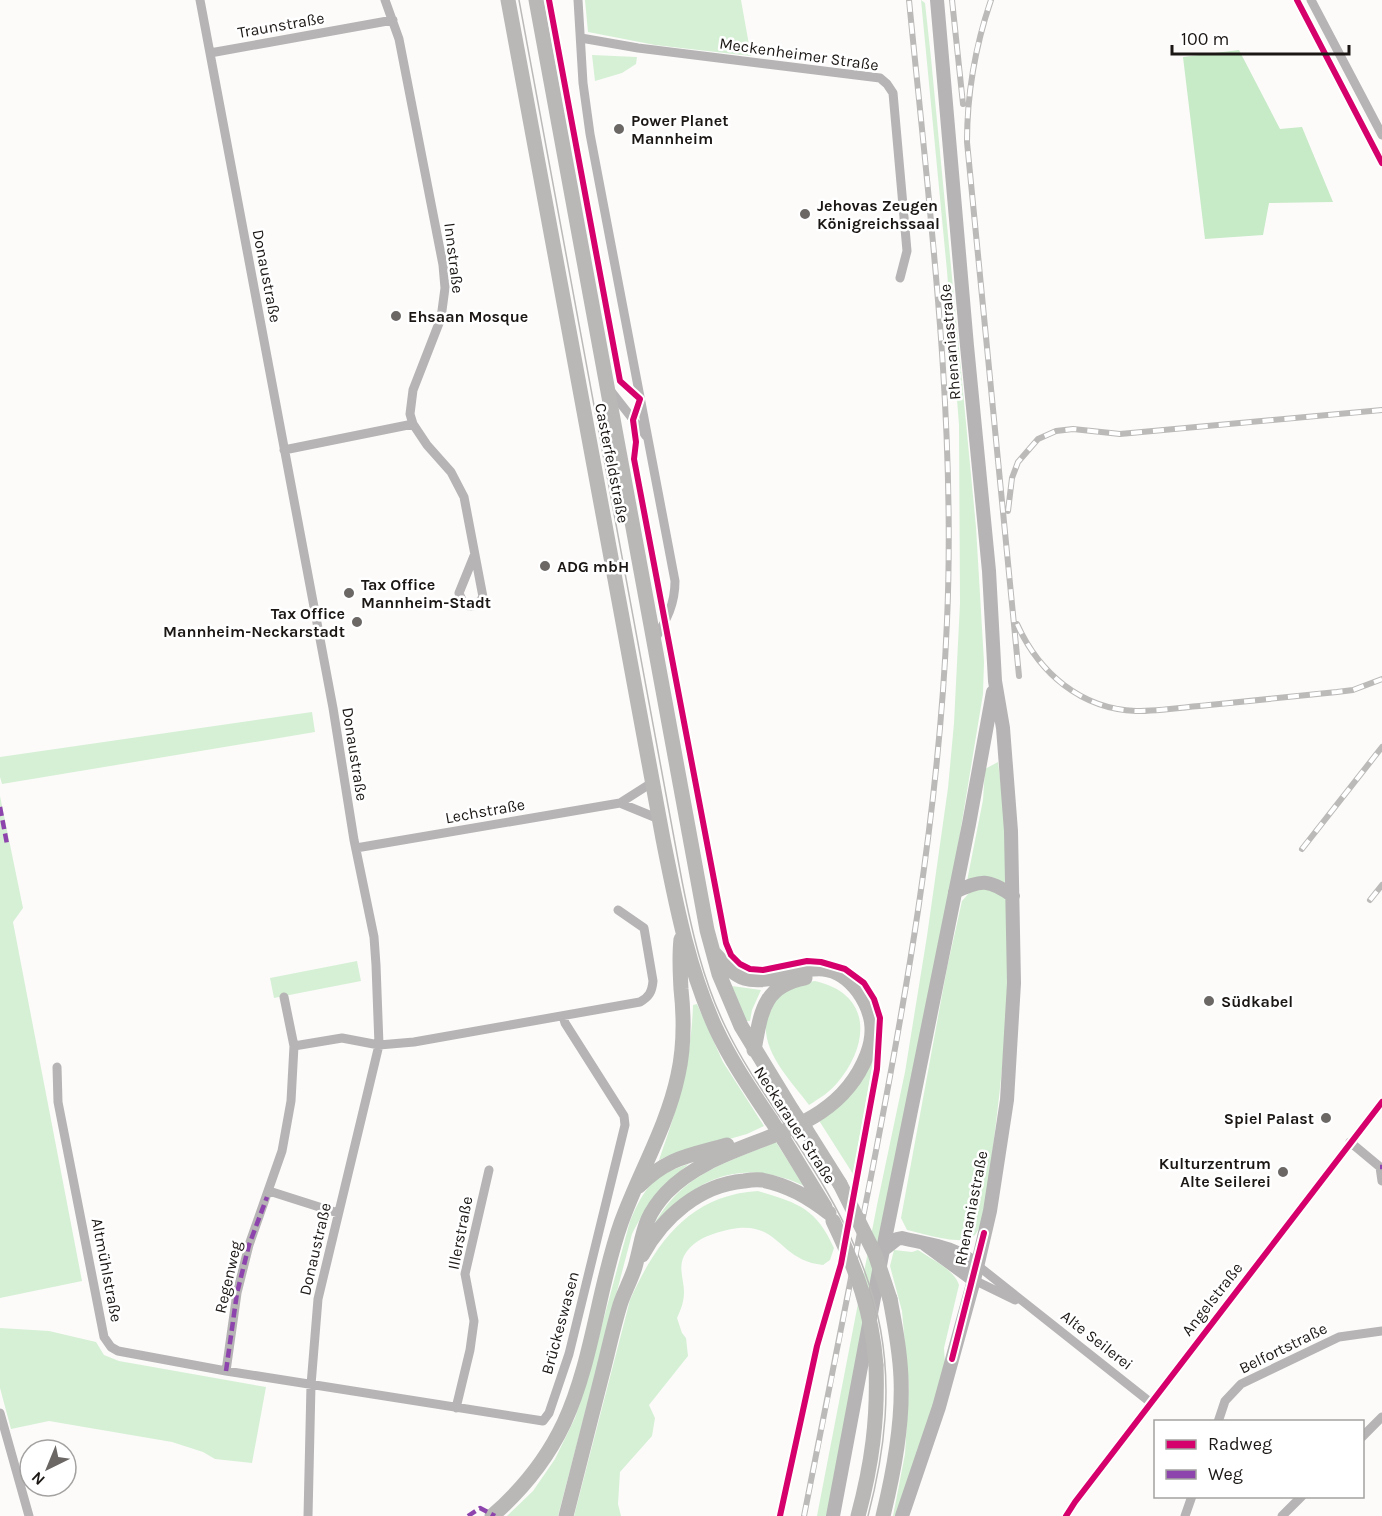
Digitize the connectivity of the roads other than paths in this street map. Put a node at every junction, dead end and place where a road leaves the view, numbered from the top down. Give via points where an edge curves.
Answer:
1 (200, 0) edge
2 (385, 0) edge
3 (536, 0) edge
4 (578, 0) edge
5 (937, 0) edge
6 (1311, 0) edge
7 (512, 3) edge
8 (393, 20) junction
9 (580, 38) junction
10 (210, 53) junction
11 (1382, 135) edge
12 (900, 278) dead end
13 (607, 386) junction
14 (413, 424) junction
15 (648, 438) junction
16 (284, 450) junction
17 (474, 556) junction
18 (655, 639) junction
19 (995, 681) junction
20 (986, 728) junction
21 (1003, 729) junction
22 (653, 782) junction
23 (620, 803) junction
24 (659, 819) junction
25 (356, 848) junction
26 (955, 892) junction
27 (1013, 896) junction
28 (618, 910) dead end
29 (682, 933) junction
30 (713, 952) junction
31 (284, 997) dead end
32 (563, 1016) junction
33 (379, 1045) junction
34 (294, 1046) junction
35 (754, 1050) junction
36 (57, 1067) dead end
37 (1382, 1102) edge
38 (1350, 1142) junction
39 (1381, 1167) edge
40 (489, 1170) dead end
41 (1382, 1181) edge
42 (269, 1191) junction
43 (635, 1191) junction
44 (338, 1213) junction
45 (831, 1217) junction
46 (891, 1217) junction
47 (902, 1238) junction
48 (924, 1243) junction
49 (884, 1250) junction
50 (977, 1265) junction
51 (635, 1268) junction
52 (974, 1280) junction
53 (1023, 1304) junction
54 (1382, 1331) edge
55 (226, 1371) junction
56 (311, 1385) junction
57 (1150, 1402) junction
58 (456, 1408) junction
59 (0, 1413) edge
60 (1382, 1417) edge
61 (1219, 1420) edge
62 (1364, 1435) edge
63 (1192, 1498) edge
64 (1301, 1498) edge
65 (29, 1516) edge
66 (308, 1516) edge
67 (492, 1516) edge
68 (566, 1516) edge
69 (833, 1516) edge
70 (858, 1516) edge
71 (883, 1516) edge
72 (902, 1516) edge
73 (1066, 1516) edge
74 (1185, 1516) edge
75 (1283, 1516) edge

1 - 10 street, Donaustraße
2 - 8 street, Innstraße
3 - 13 main road, Casterfeldstraße
4 - 9 street, Casterfeldstraße
5 - 19 street, Rhenaniastraße via 989,571
6 - 11 street
7 - 22 main road, Casterfeldstraße
8 - 10 street, Traunstraße
8 - 14 street, Innstraße via 445,288 441,318 413,390
9 - 12 street, Meckenheimer Straße via 880,78 893,93 907,251
9 - 15 street, Casterfeldstraße via 590,134
10 - 16 street, Donaustraße
13 - 15 street, Casterfeldstraße
13 - 18 main road, Casterfeldstraße
14 - 16 street
14 - 17 street via 459,485
15 - 18 street, Casterfeldstraße via 675,581 672,609
16 - 25 street, Donaustraße
17 - 17 street via 459,593 464,604 472,607 483,597
18 - 30 main road, Casterfeldstraße
19 - 20 street, Rhenaniastraße
19 - 21 street, Rhenaniastraße
20 - 21 street
20 - 26 street, Rhenaniastraße
21 - 27 street, Rhenaniastraße
22 - 23 street, Lechstraße
22 - 24 main road, Casterfeldstraße
23 - 24 street
23 - 25 street, Lechstraße
24 - 29 main road, Casterfeldstraße
25 - 33 street, Donaustraße via 374,937
26 - 27 street via 984,882
26 - 46 street, Rhenaniastraße
27 - 50 street, Rhenaniastraße via 1014,983 1007,1100 990,1211
28 - 32 street via 644,928 653,981 648,998
29 - 43 main road via 678,960 682,990 678,1073 670,1104
29 - 45 main road, Neckarauer Straße, bridge via 692,967 733,1062
30 - 35 main road, Neckarauer Straße via 730,1004
30 - 51 main road via 743,978 760,980 803,969 827,969 845,979 868,1007 873,1026 871,1045 852,1082 816,1115 786,1132 714,1159 668,1191 646,1222
31 - 34 street, Regenweg
32 - 33 street
32 - 58 street, Brückeswasen via 626,1125 569,1354 543,1421
33 - 34 street via 342,1038
33 - 44 street, Donaustraße
34 - 42 street, Regenweg via 291,1101 282,1151
35 - 43 main road via 763,1006 774,992 791,981 812,977 832,980 855,1001 863,1015 862,1048 830,1097 782,1126 668,1162
35 - 71 main road, Neckarauer Straße, bridge via 840,1184 875,1254 890,1299 898,1342 901,1399
36 - 55 street, Altmühlstraße via 58,1102 104,1337 118,1351
37 - 38 street, Angelstraße
38 - 39 street
38 - 57 street, Angelstraße
39 - 41 street
40 - 58 street, Illerstraße via 465,1274 474,1321
42 - 44 street
42 - 55 street, Regenweg via 237,1293
43 - 67 main road via 612,1252 565,1421 534,1472
44 - 56 street, Donaustraße via 318,1299
45 - 51 main road via 788,1187 760,1179 732,1182 704,1192 675,1212 650,1241
45 - 70 main road, Neckarauer Straße, bridge via 867,1304 876,1365 874,1440
46 - 47 street
46 - 49 street, Rhenaniastraße
47 - 48 street, Alte Seilerei
47 - 49 street
48 - 50 street, Alte Seilerei via 958,1252
48 - 52 street, Alte Seilerei
49 - 69 street, Rhenaniastraße
50 - 52 street, Rhenaniastraße
50 - 53 street, Alte Seilerei
51 - 68 main road via 620,1305
52 - 53 street, Alte Seilerei
52 - 72 street, Rhenaniastraße via 939,1407
53 - 57 street, Alte Seilerei
54 - 61 street, Belfortstraße via 1339,1337 1241,1384 1225,1401
55 - 56 street, Altmühlstraße
56 - 58 street, Brückeswasen
56 - 66 street, Donaustraße
57 - 73 street, Angelstraße
59 - 65 street
60 - 62 street
63 - 74 street
64 - 75 street

